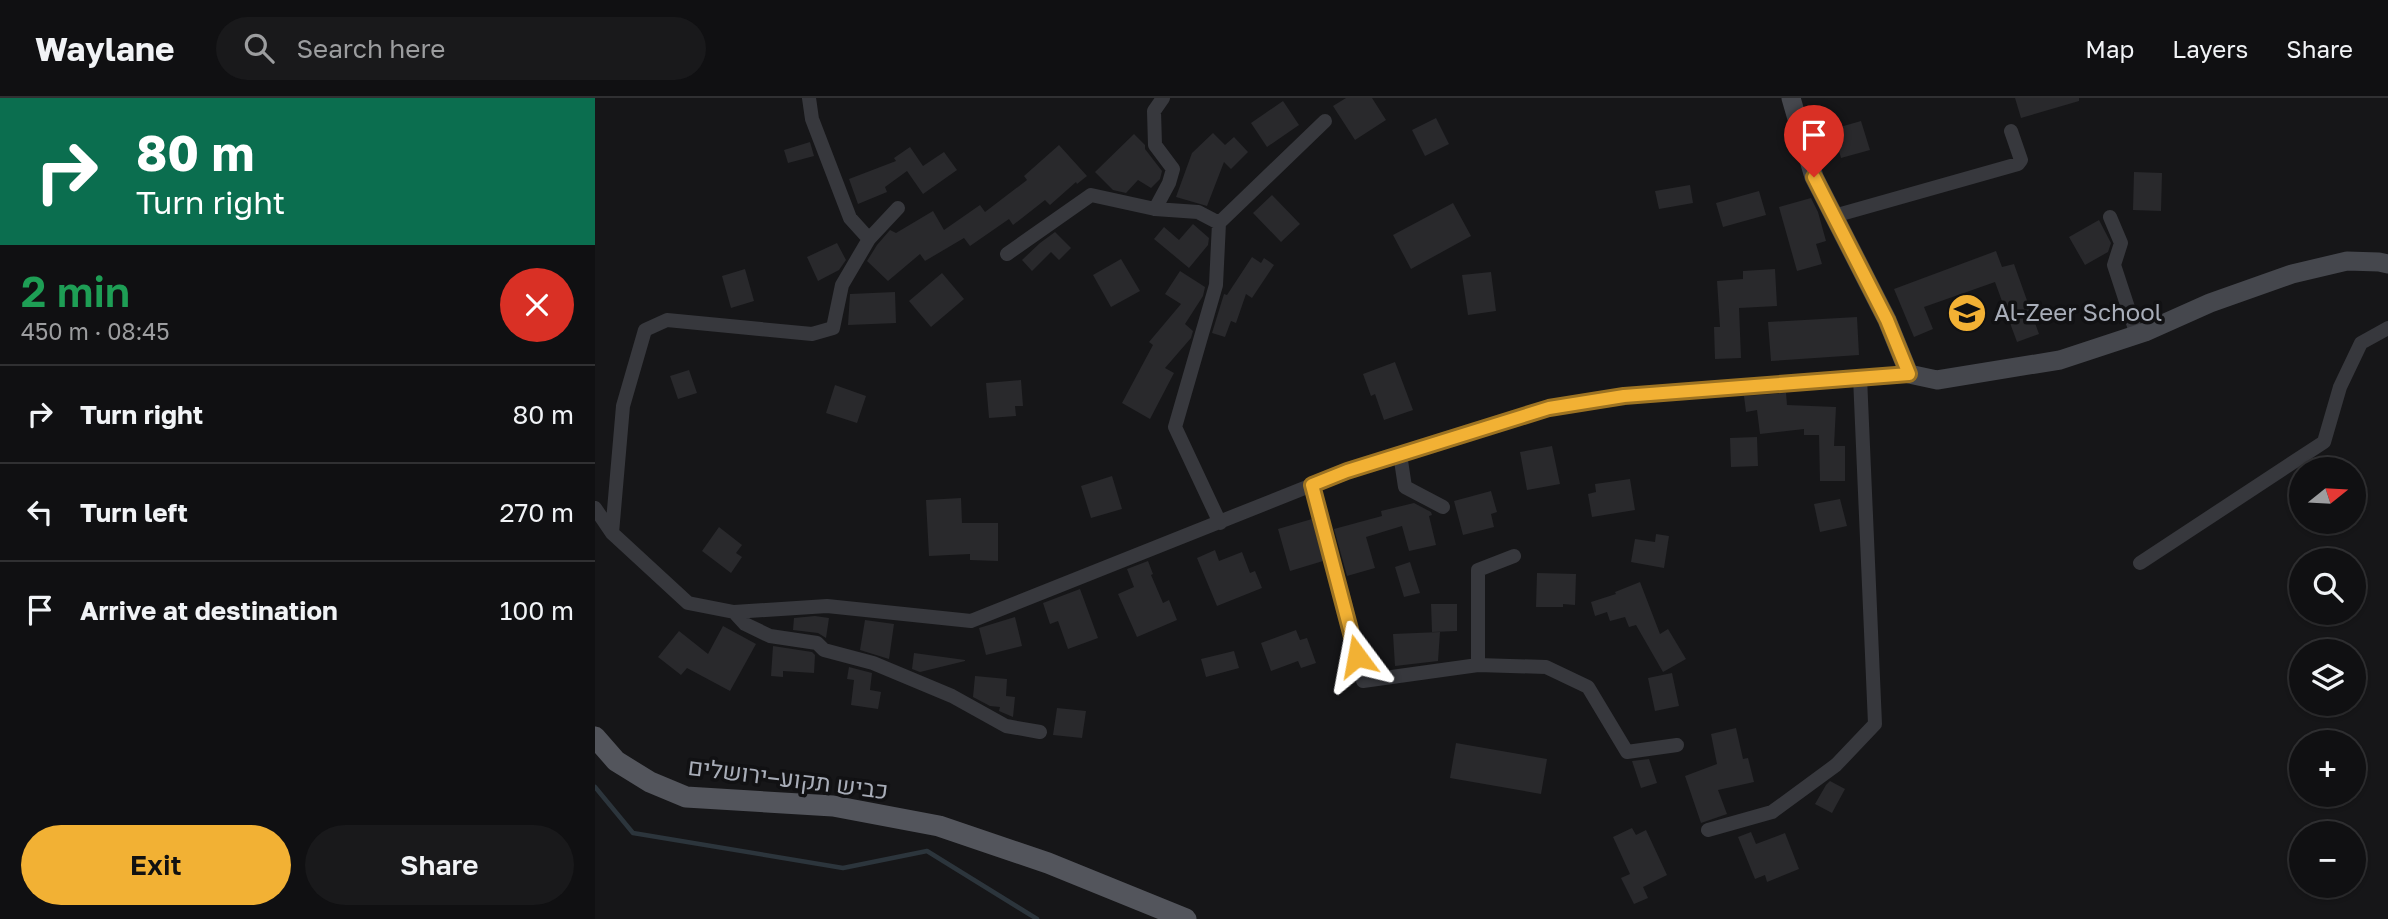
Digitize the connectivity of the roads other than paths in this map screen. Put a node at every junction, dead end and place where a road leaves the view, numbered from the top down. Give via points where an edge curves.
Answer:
1 (809, 98) edge
2 (1163, 98) edge
3 (1791, 98) edge
4 (1325, 121) dead end
5 (2011, 131) dead end
6 (898, 208) dead end
7 (1155, 209) junction
8 (1834, 216) junction
9 (2110, 217) dead end
10 (1219, 223) junction
11 (869, 239) junction
12 (1006, 254) dead end
13 (2388, 264) edge
14 (2388, 328) edge
15 (2137, 335) junction
16 (1909, 374) junction
17 (1860, 377) junction
18 (1400, 454) junction
19 (1312, 485) junction
20 (1443, 507) dead end
21 (595, 508) edge
22 (1220, 523) junction
23 (612, 533) junction
24 (1514, 556) dead end
25 (2140, 563) dead end
26 (734, 612) junction
27 (1478, 665) junction
28 (1040, 732) dead end
29 (595, 737) edge
30 (1677, 745) dead end
31 (1707, 830) dead end
32 (1186, 919) edge

1 - 11 street via 812,119 850,218
2 - 7 street via 1154,111 1155,145 1173,169
3 - 8 street via 1814,177
4 - 10 street
5 - 8 street via 2021,160 2018,164
6 - 11 street
7 - 10 street via 1198,212
7 - 12 street via 1091,195
8 - 16 street
9 - 15 street via 2121,243 2114,265
10 - 22 street via 1216,285 1175,427
11 - 23 street via 842,285 832,328 813,334 667,320 645,330 623,406
13 - 15 street via 2347,261 2291,274
14 - 25 street via 2361,343 2340,387 2324,442
15 - 16 street via 2060,360 1937,380
16 - 17 street
17 - 18 street via 1624,396 1549,408
17 - 31 street via 1875,724 1836,765 1772,812
18 - 19 street
18 - 20 street via 1405,487
19 - 22 street
19 - 27 street via 1363,681
21 - 23 street
22 - 26 street via 971,621 827,606
23 - 26 street via 688,603
24 - 27 street via 1478,570
26 - 28 street via 745,624 770,636 817,643 824,650 873,663 952,696 1006,726
27 - 30 street via 1546,667 1588,687 1627,752
29 - 32 main road, כביש תקוע–ירושלים via 616,761 686,797 833,806 939,826 1048,863

